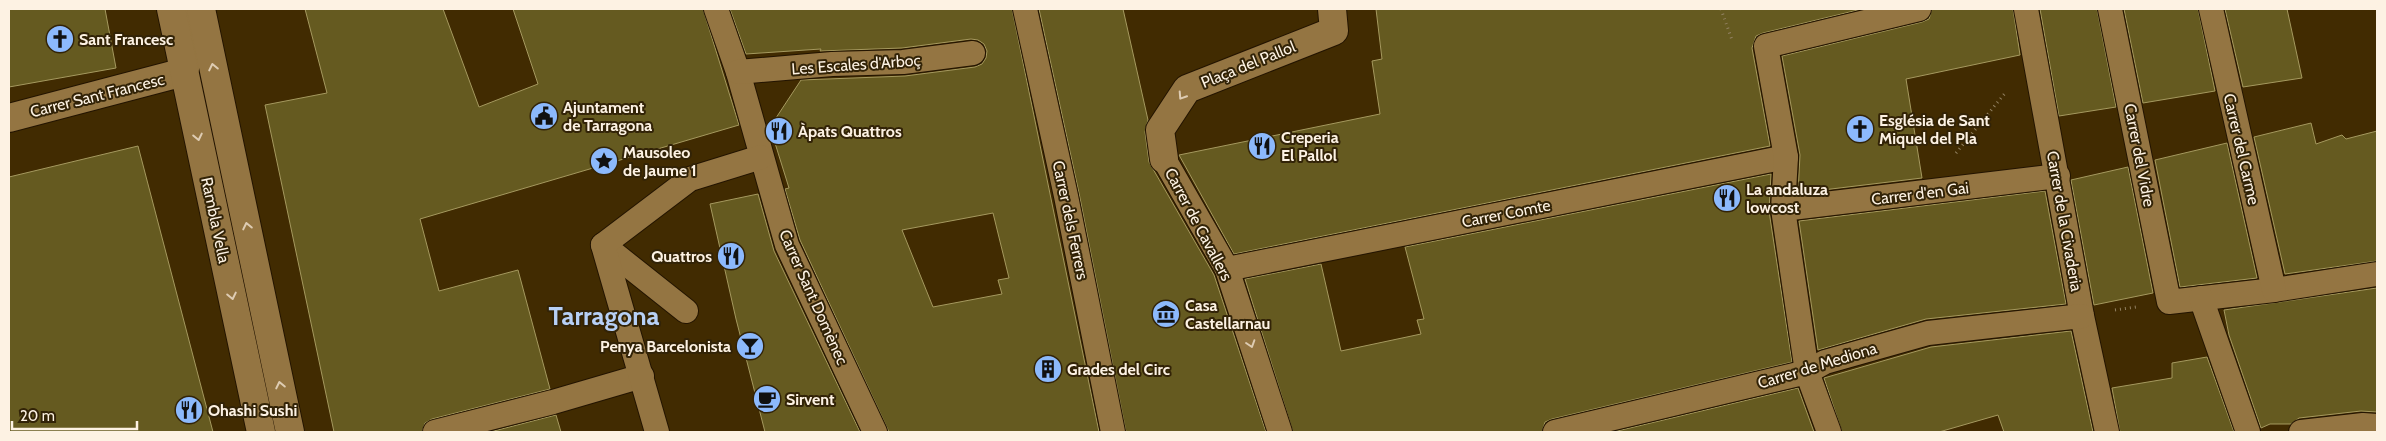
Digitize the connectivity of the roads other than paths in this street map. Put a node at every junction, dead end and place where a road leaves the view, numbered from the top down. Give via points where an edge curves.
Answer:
1 (155, 9) edge
2 (171, 9) edge
3 (200, 9) edge
4 (716, 9) edge
5 (1025, 9) edge
6 (1332, 9) edge
7 (1919, 9) edge
8 (2026, 9) edge
9 (2110, 9) edge
10 (2211, 9) edge
11 (973, 53) dead end
12 (184, 72) junction
13 (738, 72) junction
14 (9, 118) edge
15 (761, 157) junction
16 (1786, 157) junction
17 (1164, 159) joint
18 (2058, 176) junction
19 (1783, 209) junction
20 (603, 245) junction
21 (1227, 269) junction
22 (2377, 274) edge
23 (2274, 290) junction
24 (2201, 298) junction
25 (686, 311) dead end
26 (2082, 316) junction
27 (1807, 372) junction
28 (642, 376) junction
29 (2377, 426) edge
30 (1579, 430) edge
31 (261, 432) edge
32 (290, 432) edge
33 (435, 432) edge
34 (657, 432) edge
35 (875, 432) edge
36 (1113, 432) edge
37 (1280, 432) edge
38 (1555, 432) edge
39 (1829, 432) edge
40 (2107, 432) edge
41 (2248, 432) edge
42 (2301, 432) edge

1 - 12 main road
2 - 12 main road, Rambla Vella
3 - 12 main road
32 -> 3 main road, Rambla Vella
4 - 13 street, Carrer Sant Domènec
5 - 36 street, Carrer dels Ferrers
6 -> 17 main road, Plaça del Pallol via 1334,31 1187,89 1160,130
7 - 16 street via 1766,46
8 - 18 street, Carrer de la Civaderia
9 - 24 street, Carrer del Vidre via 2169,302
10 - 23 street, Carrer del Carme
11 - 13 street, Les Escales d'Arboç via 902,62
12 - 14 main road, Carrer Sant Francesc
12 -> 31 main road, Rambla Vella
13 - 15 street, Carrer Sant Domènec
15 - 20 street via 690,179
15 - 35 street, Carrer Sant Domènec via 787,245
16 - 19 street
16 - 21 street, Carrer Comte
17 - 21 street, Carrer de Cavallers
18 - 19 street, Carrer d'en Gai
18 - 26 street, Carrer de la Civaderia
19 - 27 street
20 - 25 street
20 - 28 street
21 -> 37 street, Carrer de Cavallers
22 - 23 street
23 - 24 street
24 - 41 street
26 - 27 street, Carrer de Mediona via 1928,333 1825,362
26 - 40 street, Carrer de la Civaderia
27 - 30 street, Carrer de Mediona
27 - 39 street
28 - 33 street
28 - 34 street
29 - 42 street
30 - 38 street, Carrer de Mediona

